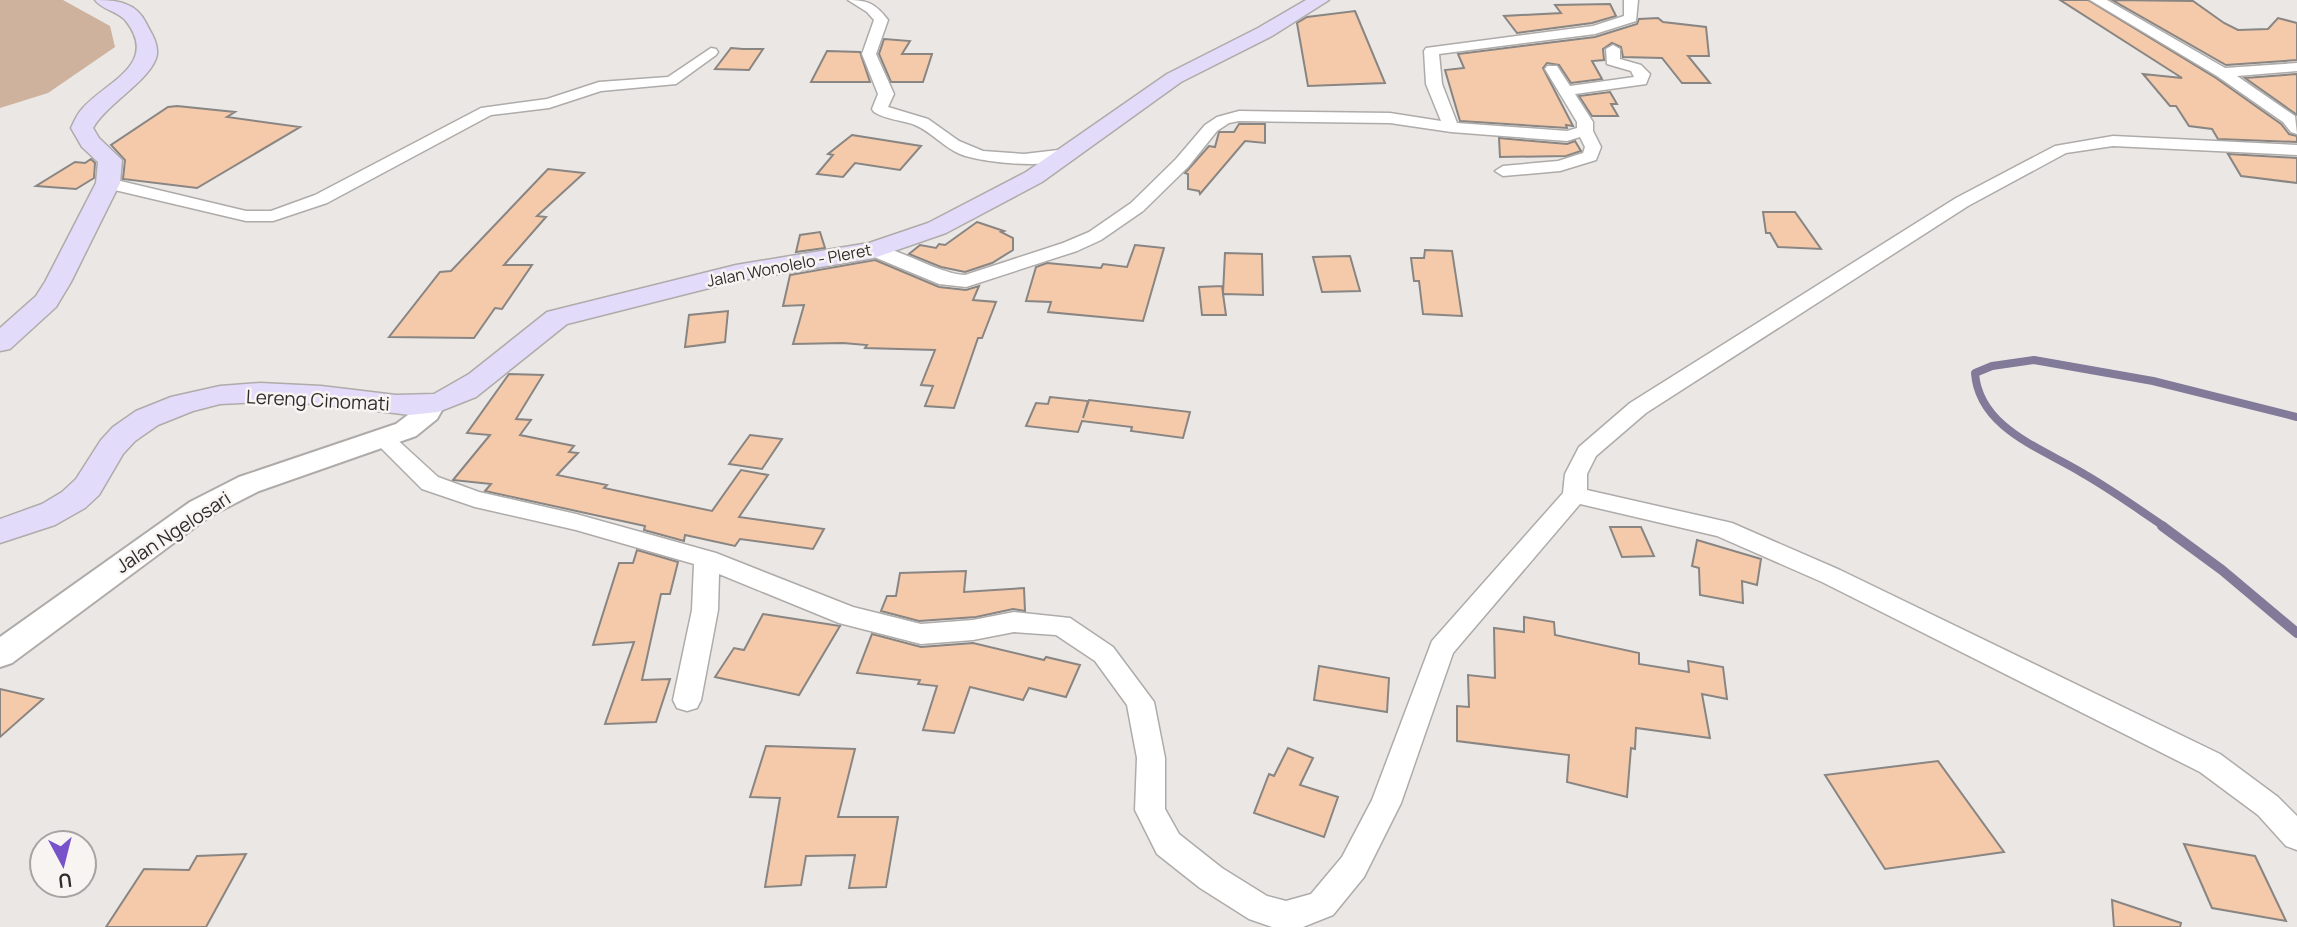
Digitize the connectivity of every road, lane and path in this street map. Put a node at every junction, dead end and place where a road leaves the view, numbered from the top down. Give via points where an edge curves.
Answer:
1 (104, 0) edge
2 (855, 0) edge
3 (1320, 0) edge
4 (1631, 0) edge
5 (2097, 0) edge
6 (1613, 49) dead end
7 (711, 52) dead end
8 (2297, 67) edge
9 (1552, 69) dead end
10 (2222, 73) junction
11 (1566, 91) junction
12 (1451, 127) junction
13 (2297, 129) edge
14 (1585, 131) junction
15 (2297, 150) edge
16 (1067, 154) junction
17 (1503, 171) dead end
18 (108, 183) junction
19 (874, 250) junction
20 (0, 343) edge
21 (433, 403) junction
22 (383, 439) junction
23 (1575, 495) junction
24 (0, 531) edge
25 (707, 559) junction
26 (0, 654) edge
27 (687, 700) dead end
28 (2297, 837) edge

1 - 18 main road via 133,16 146,42 147,56 135,74 90,113 82,128 110,160
2 - 16 street via 881,20 869,54 886,94 880,109 922,122 955,145 985,156 1031,160
3 - 16 main road, Jalan Wonolelo - Pleret via 1174,78
4 - 12 street via 1630,18 1595,30 1432,51 1434,85
5 - 10 street
6 - 11 street via 1612,61 1636,68 1642,74 1641,82
7 - 18 street via 671,81 606,86 549,103 487,111 321,199 273,216 246,216
8 - 10 street
9 - 11 street
10 - 13 street
11 - 14 street via 1585,122
12 - 14 street via 1567,136
12 - 19 street via 1390,118 1239,116 1211,128 1182,163 1118,222 1070,247 966,281 946,280
14 - 17 street via 1594,147 1590,156 1560,166
15 - 23 street via 2113,141 2061,149 1962,202 1638,408 1587,452 1576,474
16 - 19 main road, Jalan Wonolelo - Pleret via 1034,177 937,228
18 - 20 main road via 46,301
19 - 21 main road, Jalan Wonolelo - Pleret via 736,272 557,318 533,332 473,384
21 - 22 street, Jalan Ngelosari via 419,421
21 - 24 main road, Lereng Cinomati via 271,393 184,403 152,415 117,441 80,495 38,518
22 - 25 street via 429,482 475,499
22 - 26 street, Jalan Ngelosari via 248,484 200,509
23 - 25 street via 1441,649 1386,803 1353,867 1322,905 1286,916 1260,909 1168,844 1150,810 1151,758 1140,702 1104,654 1061,625 1014,622 921,634 848,616
23 - 28 street via 1723,529 1831,576 2210,763 2269,806
25 - 27 street via 705,610

